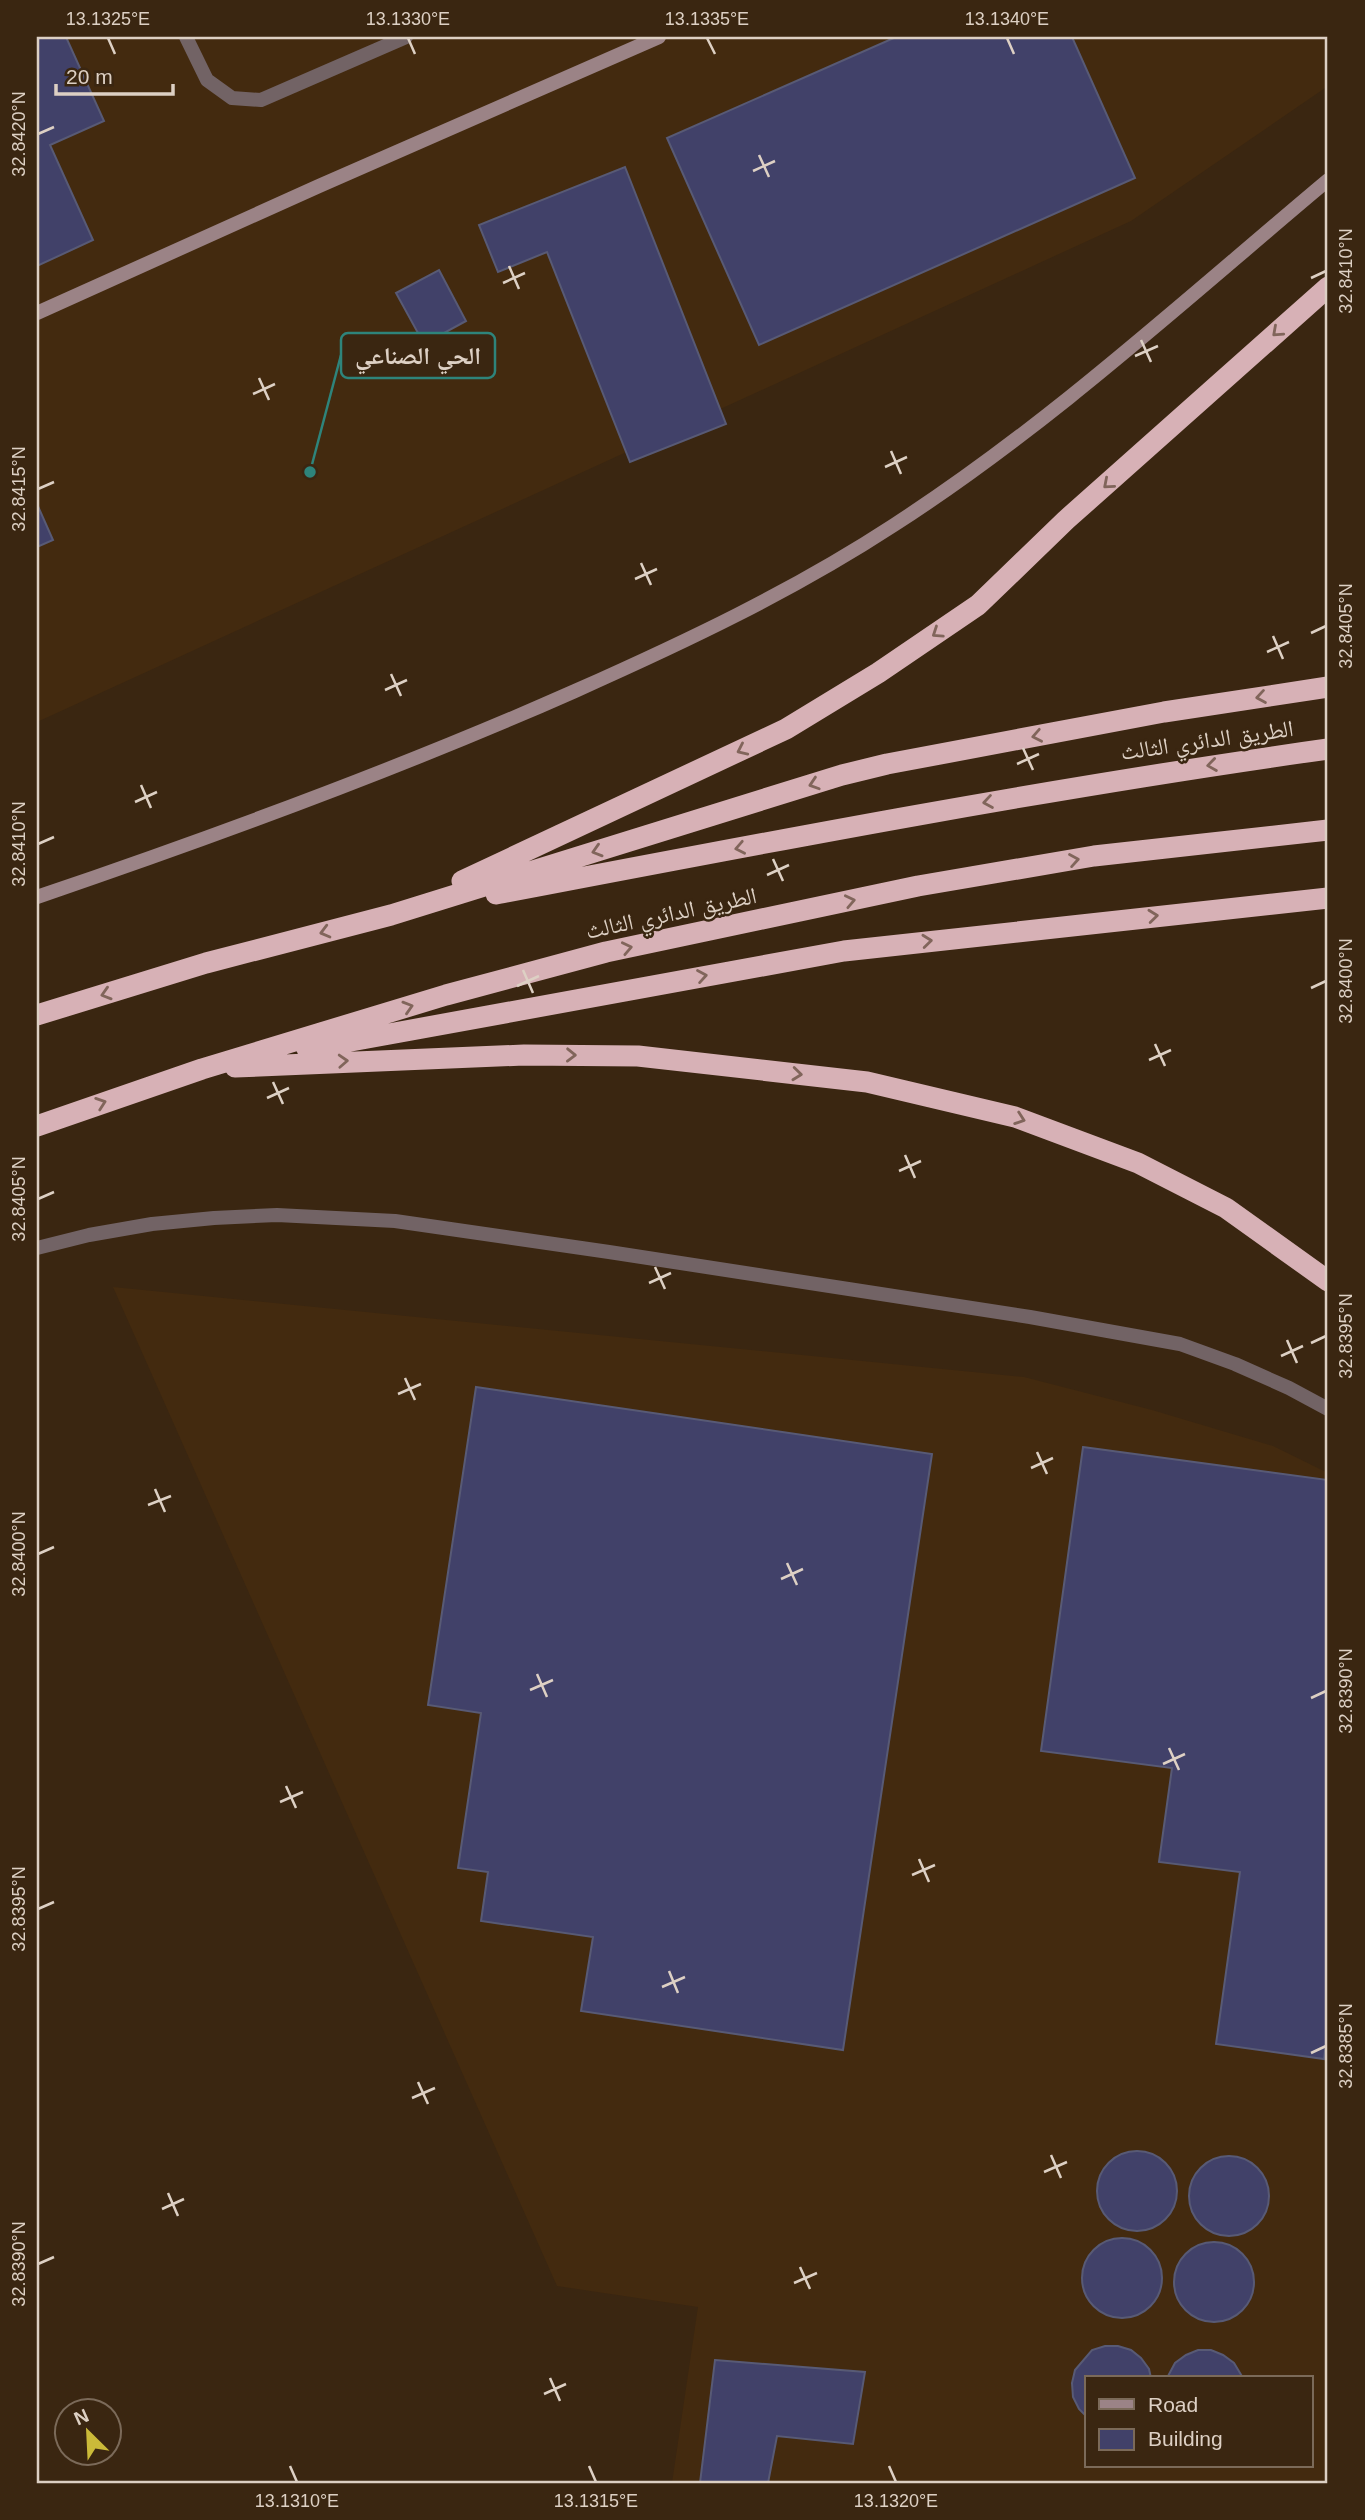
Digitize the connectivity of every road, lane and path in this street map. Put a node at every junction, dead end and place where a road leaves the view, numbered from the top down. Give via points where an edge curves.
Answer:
1 (186, 37) edge
2 (407, 37) edge
3 (659, 37) edge
4 (1328, 180) edge
5 (1328, 287) edge
6 (37, 313) edge
7 (1328, 687) edge
8 (1328, 750) edge
9 (1328, 831) edge
10 (37, 897) edge
11 (1328, 898) edge
12 (391, 915) junction
13 (37, 1015) edge
14 (202, 1069) junction
15 (37, 1126) edge
16 (37, 1248) edge
17 (1328, 1281) edge
18 (1328, 1409) edge

1 - 2 street via 207,80 232,98 261,100
3 - 6 street
4 - 10 street via 978,467 807,578 660,653 420,757
5 -> 12 highway via 1066,520 978,605 878,673 786,729
7 -> 12 highway, الطريق الدائري الثالث via 1164,712 887,764
8 -> 12 highway, الطريق الدائري الثالث via 926,812
14 -> 9 highway, الطريق الدائري الثالث via 606,952 918,886 1094,856
14 -> 11 highway, الطريق الدائري الثالث via 844,951
12 -> 13 highway, الطريق الدائري الثالث via 206,963
15 -> 14 highway, الطريق الدائري الثالث
14 -> 17 highway via 511,1055 638,1056 867,1082 1015,1117 1138,1163 1226,1208
16 - 18 street via 139,1226 214,1218 277,1215 395,1221 1180,1344 1235,1364

